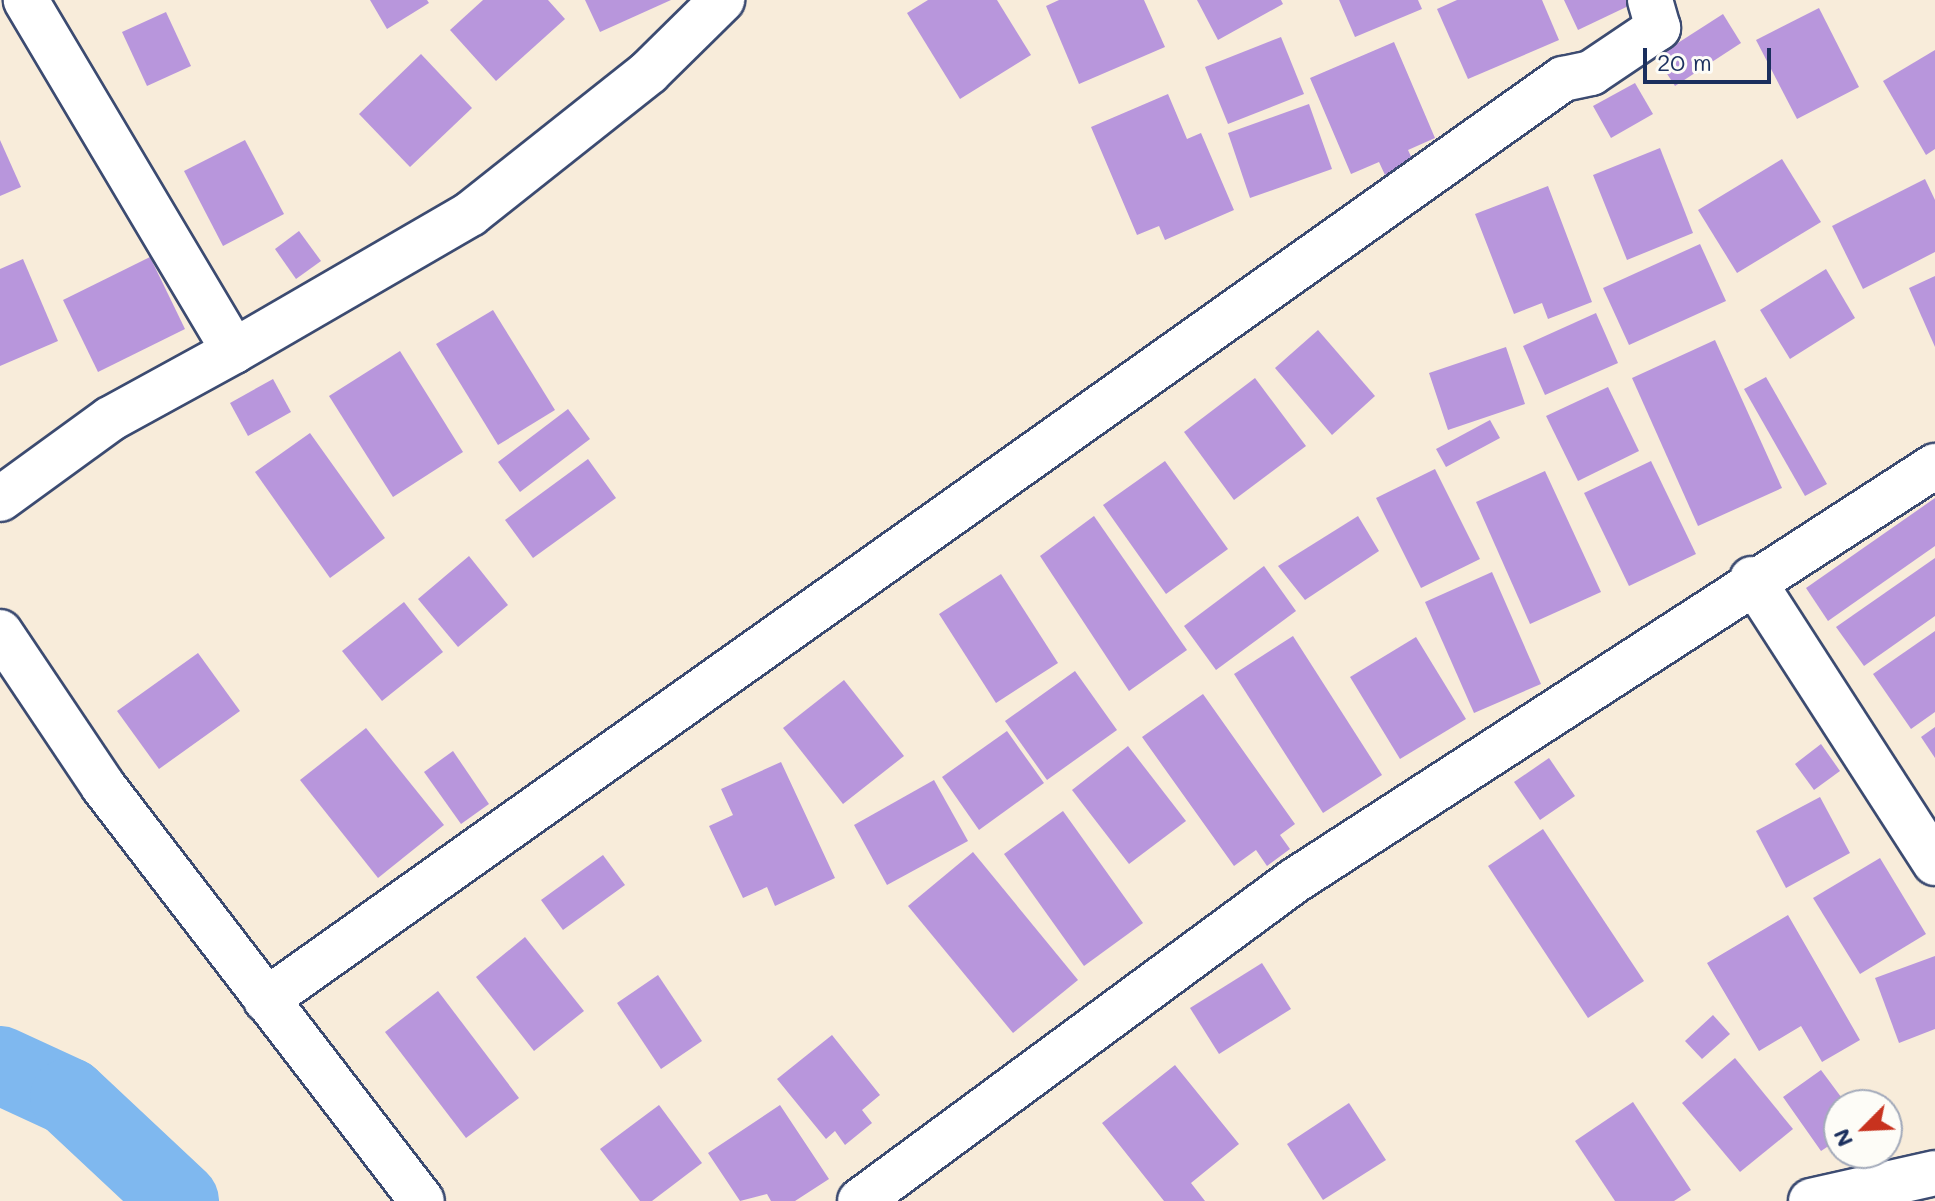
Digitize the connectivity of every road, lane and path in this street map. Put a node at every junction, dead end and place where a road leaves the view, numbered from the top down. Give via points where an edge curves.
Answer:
1 (26, 0) edge
2 (722, 0) edge
3 (1650, 0) edge
4 (234, 351) junction
5 (1935, 466) edge
6 (0, 499) edge
7 (1752, 579) junction
8 (0, 632) edge
9 (1935, 863) edge
10 (266, 1000) junction
11 (1935, 1173) edge
12 (422, 1201) edge
13 (860, 1201) edge
14 (1811, 1201) edge

1 - 4 street
2 - 4 street via 649,72 470,214
3 - 10 street via 1658,28 1591,73 1563,79
4 - 6 street via 110,419
5 - 7 street
7 - 9 street
7 - 13 street via 1294,881
8 - 10 street via 103,786
10 - 12 street
11 - 14 street

